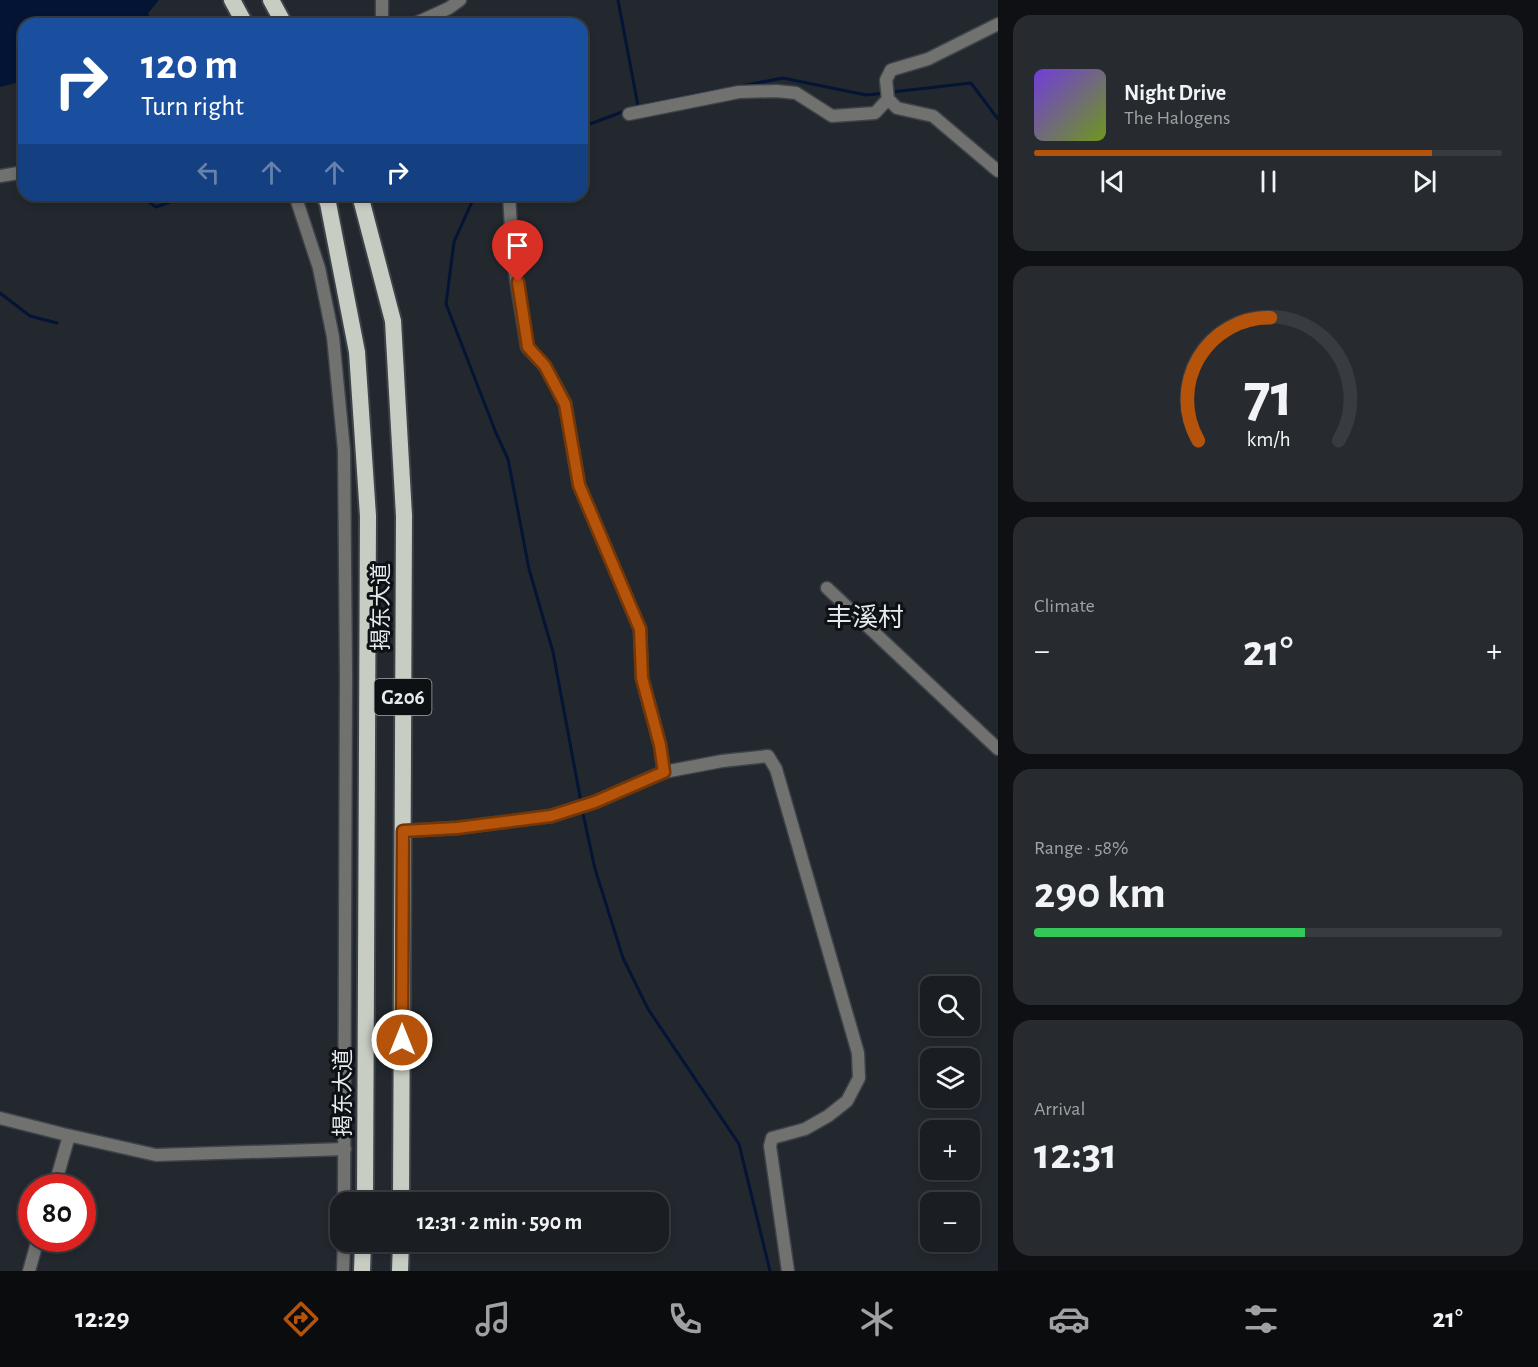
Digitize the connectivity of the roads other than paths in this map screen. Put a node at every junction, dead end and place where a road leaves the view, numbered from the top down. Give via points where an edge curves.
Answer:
1 (232, 0) edge
2 (271, 0) edge
3 (382, 0) edge
4 (460, 0) edge
5 (242, 18) edge
6 (281, 18) edge
7 (382, 18) edge
8 (427, 18) edge
9 (998, 24) edge
10 (888, 99) junction
11 (628, 114) dead end
12 (998, 171) edge
13 (18, 173) edge
14 (0, 176) edge
15 (297, 201) edge
16 (327, 201) edge
17 (362, 201) edge
18 (509, 201) edge
19 (827, 588) dead end
20 (998, 749) edge
21 (664, 772) junction
22 (403, 831) junction
23 (0, 1118) edge
24 (69, 1136) junction
25 (345, 1149) junction
26 (58, 1174) edge
27 (344, 1192) edge
28 (365, 1192) edge
29 (401, 1192) edge
30 (34, 1252) edge
31 (344, 1252) edge
32 (363, 1252) edge
33 (401, 1252) edge
34 (29, 1271) edge
35 (344, 1271) edge
36 (362, 1271) edge
37 (400, 1271) edge
38 (788, 1271) edge

1 - 5 highway
2 - 6 highway
3 - 7 street
4 - 8 street
9 - 10 street via 927,59 891,70 886,81
10 - 11 street via 875,114 832,116 796,93 739,92
10 - 12 street via 897,108 933,116
13 - 14 street
15 - 25 street via 319,268 333,337 344,450
16 - 28 highway, 揭东大道 / G206 via 357,352 368,516
17 - 22 highway, 揭东大道 / G206 via 393,321 404,516
18 - 21 street via 513,260 528,347 545,366 565,404 579,485 640,629 642,678
19 - 20 street
21 - 22 street via 551,816
21 - 38 street via 768,756 776,769 858,1053 859,1078 847,1101 805,1129 772,1138
22 - 29 highway, 揭东大道 / G206
23 - 24 street
24 - 25 street via 156,1155
24 - 26 street
25 - 27 street
30 - 34 street
31 - 35 street
32 - 36 highway
33 - 37 highway

